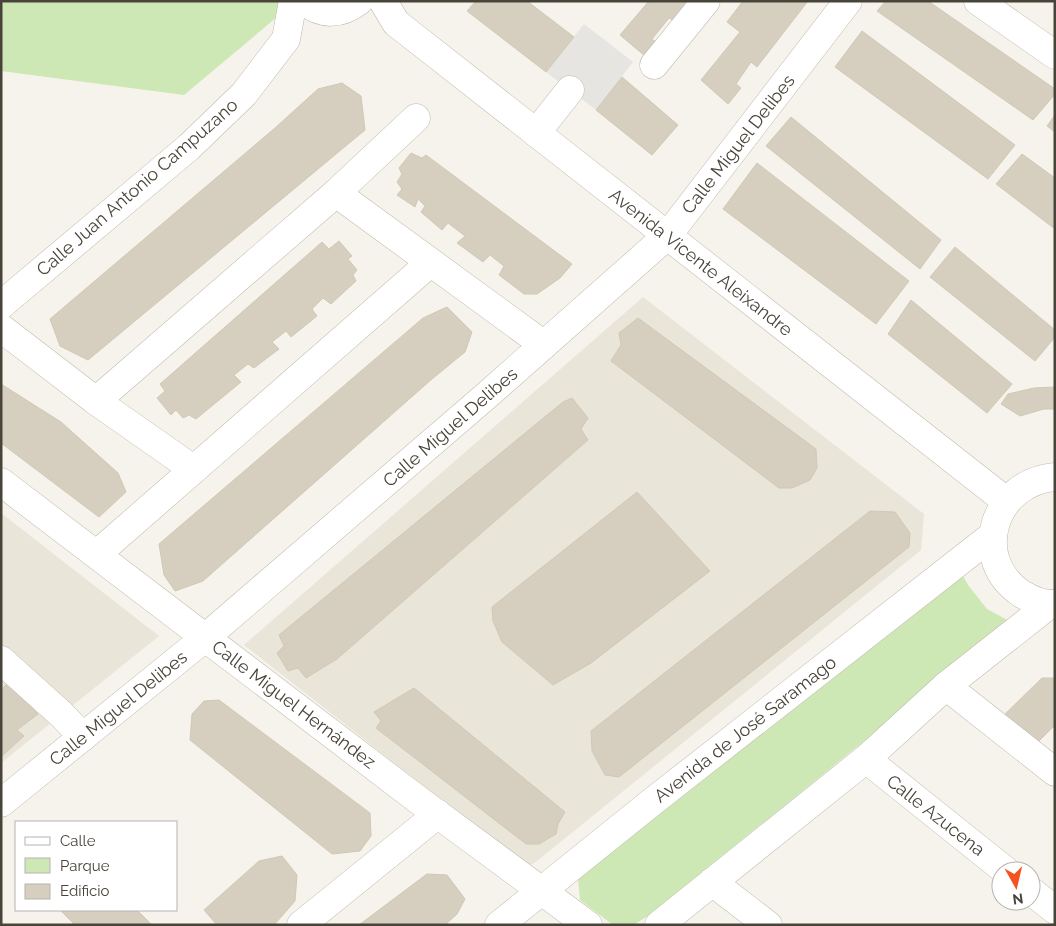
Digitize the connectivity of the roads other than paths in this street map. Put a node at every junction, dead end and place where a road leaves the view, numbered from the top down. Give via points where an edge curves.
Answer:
1 (293, 1) edge
2 (304, 1) edge
3 (706, 1) edge
4 (848, 1) edge
5 (978, 1) edge
6 (347, 8) edge
7 (389, 12) edge
8 (286, 39) junction
9 (1055, 55) edge
10 (654, 65) dead end
11 (570, 90) dead end
12 (416, 118) dead end
13 (536, 133) junction
14 (336, 194) junction
15 (668, 235) junction
16 (430, 263) junction
17 (1, 305) edge
18 (1, 328) edge
19 (544, 345) junction
20 (96, 401) junction
21 (193, 469) junction
22 (1054, 476) edge
23 (1, 482) edge
24 (1006, 501) junction
25 (993, 536) junction
26 (97, 554) junction
27 (1052, 604) edge
28 (206, 637) junction
29 (1, 660) edge
30 (946, 686) junction
31 (83, 737) junction
32 (866, 760) junction
33 (1055, 772) edge
34 (1, 803) edge
35 (438, 814) junction
36 (993, 861) edge
37 (712, 882) junction
38 (542, 891) junction
39 (1041, 899) edge
40 (1055, 910) edge
41 (301, 925) edge
42 (499, 925) edge
43 (588, 925) edge
44 (659, 925) edge
45 (768, 925) edge

1 - 8 street, Calle Juan Antonio Campuzano
2 - 6 street, Avenida Vicente Aleixandre via 322,12
3 - 10 street
4 - 15 street, Calle Miguel Delibes
5 - 9 street
6 - 7 street, Avenida Vicente Aleixandre
6 - 8 street, Calle Juan Antonio Campuzano
7 - 13 street, Avenida Vicente Aleixandre
8 - 17 street, Calle Juan Antonio Campuzano via 244,94 189,147
11 - 13 street
12 - 14 street
13 - 15 street, Avenida Vicente Aleixandre
14 - 16 street
14 - 20 street
15 - 19 street, Calle Miguel Delibes
15 - 24 street, Avenida Vicente Aleixandre
16 - 19 street
16 - 21 street
18 - 20 street
19 - 28 street, Calle Miguel Delibes
20 - 21 street
21 - 26 street
22 - 24 street via 1020,488
23 - 26 street, Calle Miguel Hernández
24 - 25 street via 997,517
25 - 27 street via 994,555 1001,574 1014,589 1031,600
25 - 38 street, Avenida de José Saramago
26 - 28 street, Calle Miguel Hernández
27 - 30 street
28 - 31 street, Calle Miguel Delibes
28 - 35 street, Calle Miguel Hernández
29 - 31 street
30 - 32 street
30 - 33 street
31 - 34 street, Calle Miguel Delibes
32 - 36 street, Calle Azucena
32 - 37 street
35 - 38 street, Calle Miguel Hernández
35 - 41 street
37 - 44 street
37 - 45 street
38 - 42 street, Avenida de José Saramago
38 - 43 street, Calle Miguel Hernández
39 - 40 street

